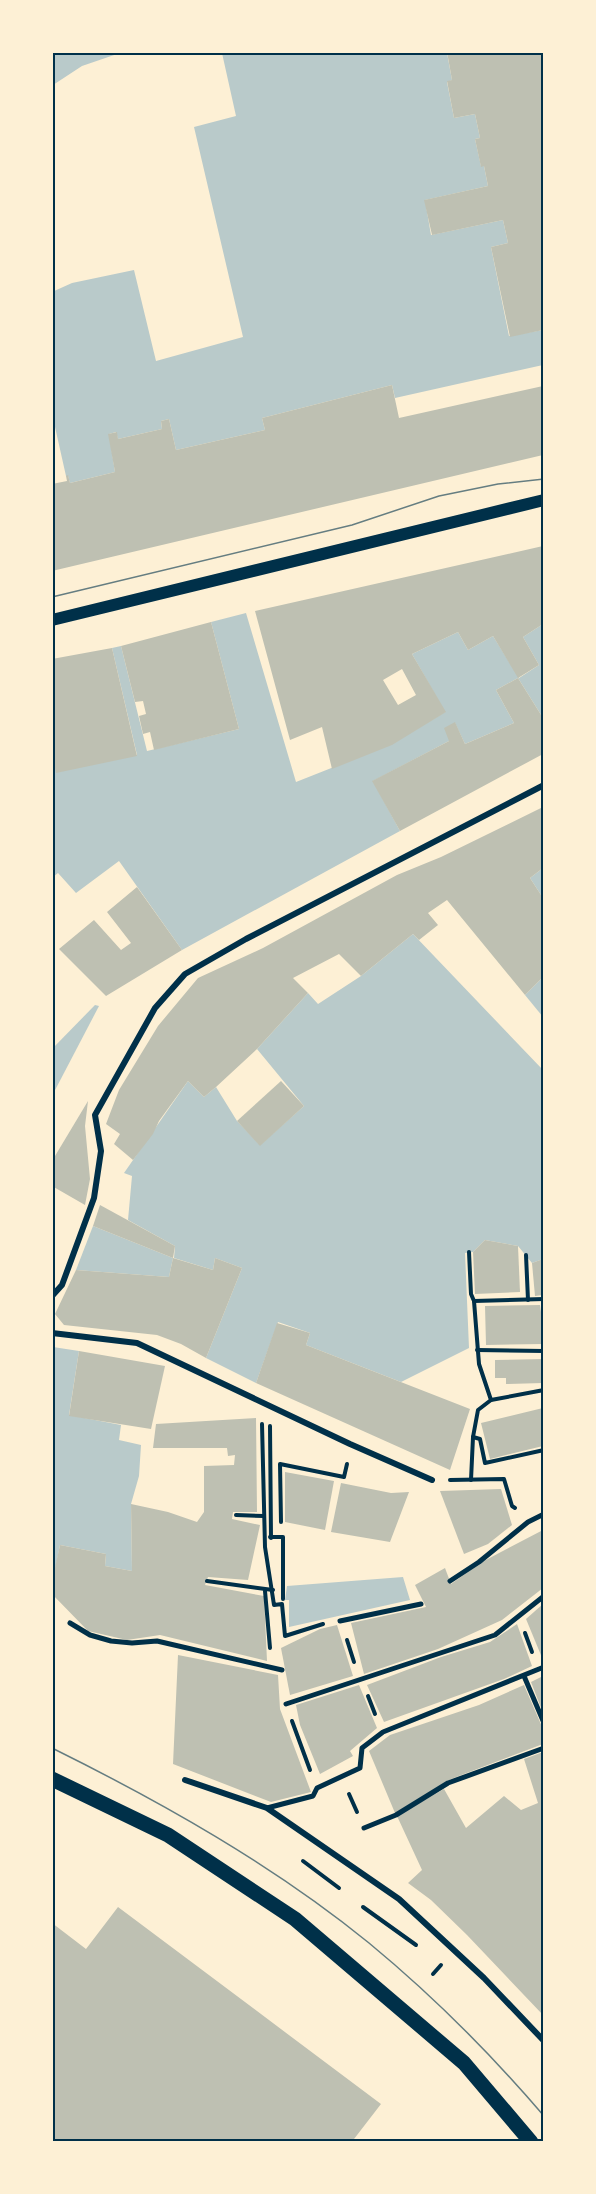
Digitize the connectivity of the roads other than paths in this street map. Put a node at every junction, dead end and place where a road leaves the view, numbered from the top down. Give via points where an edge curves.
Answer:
1 (543, 500) edge
2 (52, 620) edge
3 (543, 785) edge
4 (52, 1296) edge
5 (52, 1333) edge
6 (432, 1480) road end
7 (543, 1514) edge
8 (450, 1581) dead end
9 (543, 1596) edge
10 (421, 1604) dead end
11 (340, 1621) road end
12 (70, 1623) dead end
13 (541, 1668) edge
14 (282, 1670) dead end
15 (524, 1676) junction
16 (285, 1704) road end
17 (543, 1723) edge
18 (543, 1748) edge
19 (52, 1779) edge
20 (185, 1780) dead end
21 (267, 1808) junction
22 (364, 1828) dead end
23 (543, 2041) edge
24 (531, 2142) edge

1 - 2 main road
3 - 4 street via 185,974 155,1008 95,1115 101,1151 94,1198 62,1285
5 - 6 street via 137,1343
7 - 8 street
9 - 16 street via 495,1635
10 - 11 street
12 - 14 street via 111,1641 157,1641
13 - 15 street
15 - 17 street
15 - 21 street via 383,1732 362,1748 360,1768 318,1788 313,1796
18 - 22 street via 448,1784 396,1815
19 - 24 main road via 168,1835 295,1919 464,2063
20 - 21 street
21 - 23 street via 399,1899 484,1978

